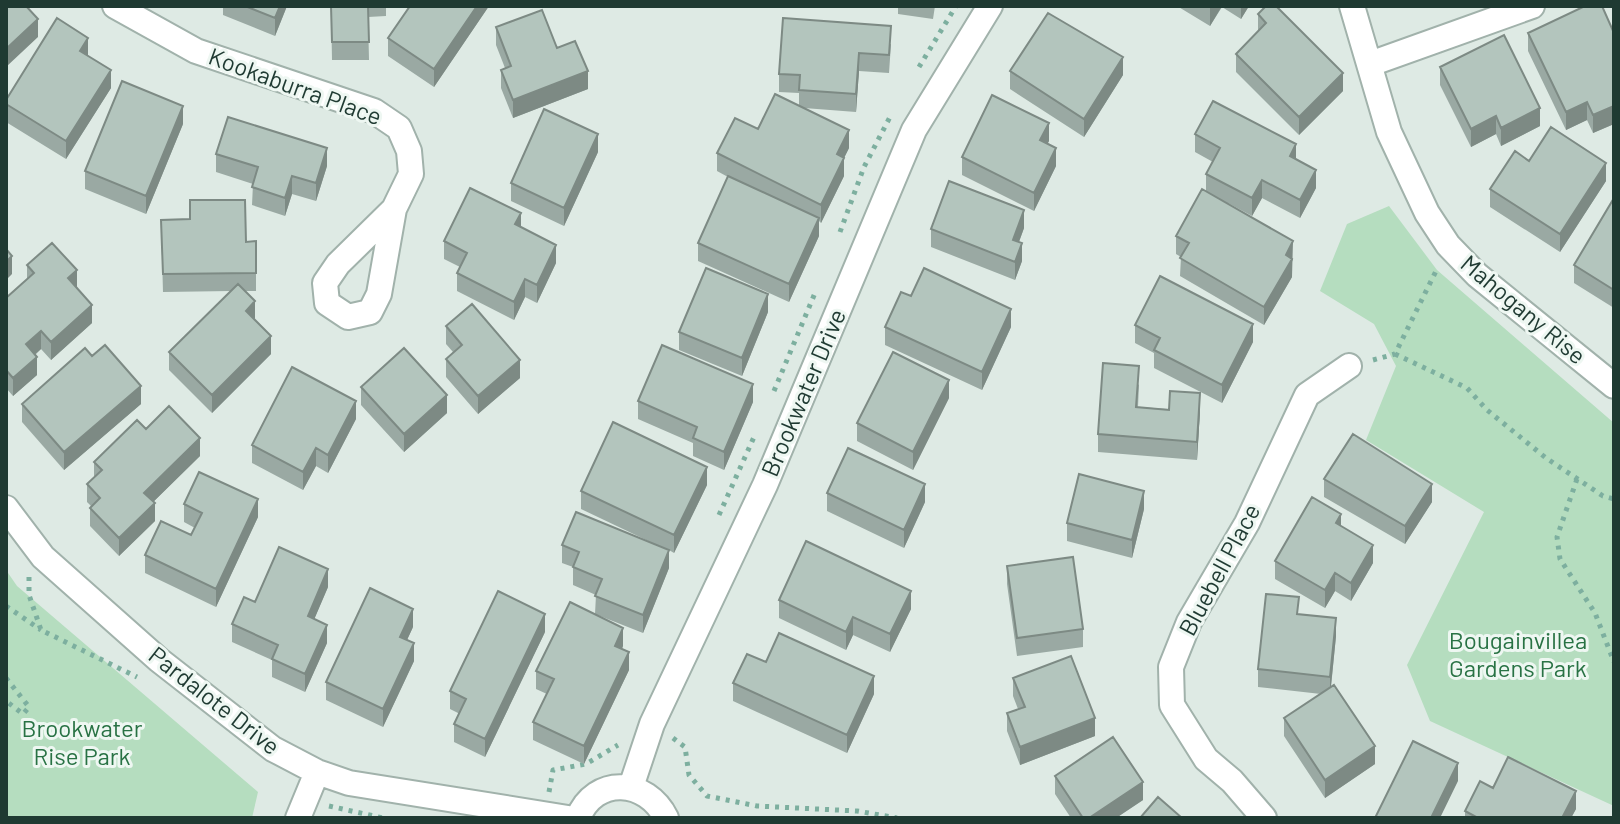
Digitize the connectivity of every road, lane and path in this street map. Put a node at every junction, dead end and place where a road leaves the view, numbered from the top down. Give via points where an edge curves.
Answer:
1 (115, 6) edge
2 (990, 6) edge
3 (1352, 6) edge
4 (1532, 6) edge
5 (1370, 64) junction
6 (394, 209) dead end
7 (1448, 245) junction
8 (1395, 354) junction
9 (1349, 366) joint
10 (1614, 386) edge
11 (1577, 479) junction
12 (1614, 499) edge
13 (6, 508) edge
14 (43, 557) junction
15 (6, 606) edge
16 (41, 630) junction
17 (159, 660) junction
18 (1614, 662) edge
19 (6, 678) edge
20 (6, 701) edge
21 (621, 743) dead end
22 (317, 772) junction
23 (631, 787) junction
24 (556, 816) edge
25 (298, 818) edge
26 (578, 818) edge
27 (666, 818) edge
28 (1264, 818) edge

1 - 6 street, Kookaburra Place via 196,51 374,111 399,128 411,174
2 - 23 street, Brookwater Drive via 914,130 765,485 652,724
3 - 5 street, Mahogany Rise
4 - 5 street
5 - 7 street, Mahogany Rise via 1389,132
7 - 8 path
7 - 10 street, Mahogany Rise via 1477,275
8 - 9 path
8 - 11 path via 1467,388 1515,434
9 - 28 street, Bluebell Place via 1307,395 1247,523 1189,622 1171,667 1172,705 1206,759
11 - 12 path
11 - 18 path via 1557,537 1560,559 1595,613
13 - 14 street, Pardalote Drive
14 - 16 path via 28,581
14 - 17 street, Pardalote Drive
15 - 16 path
16 - 17 path via 144,680
17 - 22 street, Pardalote Drive via 273,749
19 - 20 path via 29,707 23,714
21 - 24 path via 598,760 553,770
22 - 24 street, Pardalote Drive via 349,783
22 - 25 street
23 - 26 street via 598,792
23 - 27 street via 652,797

